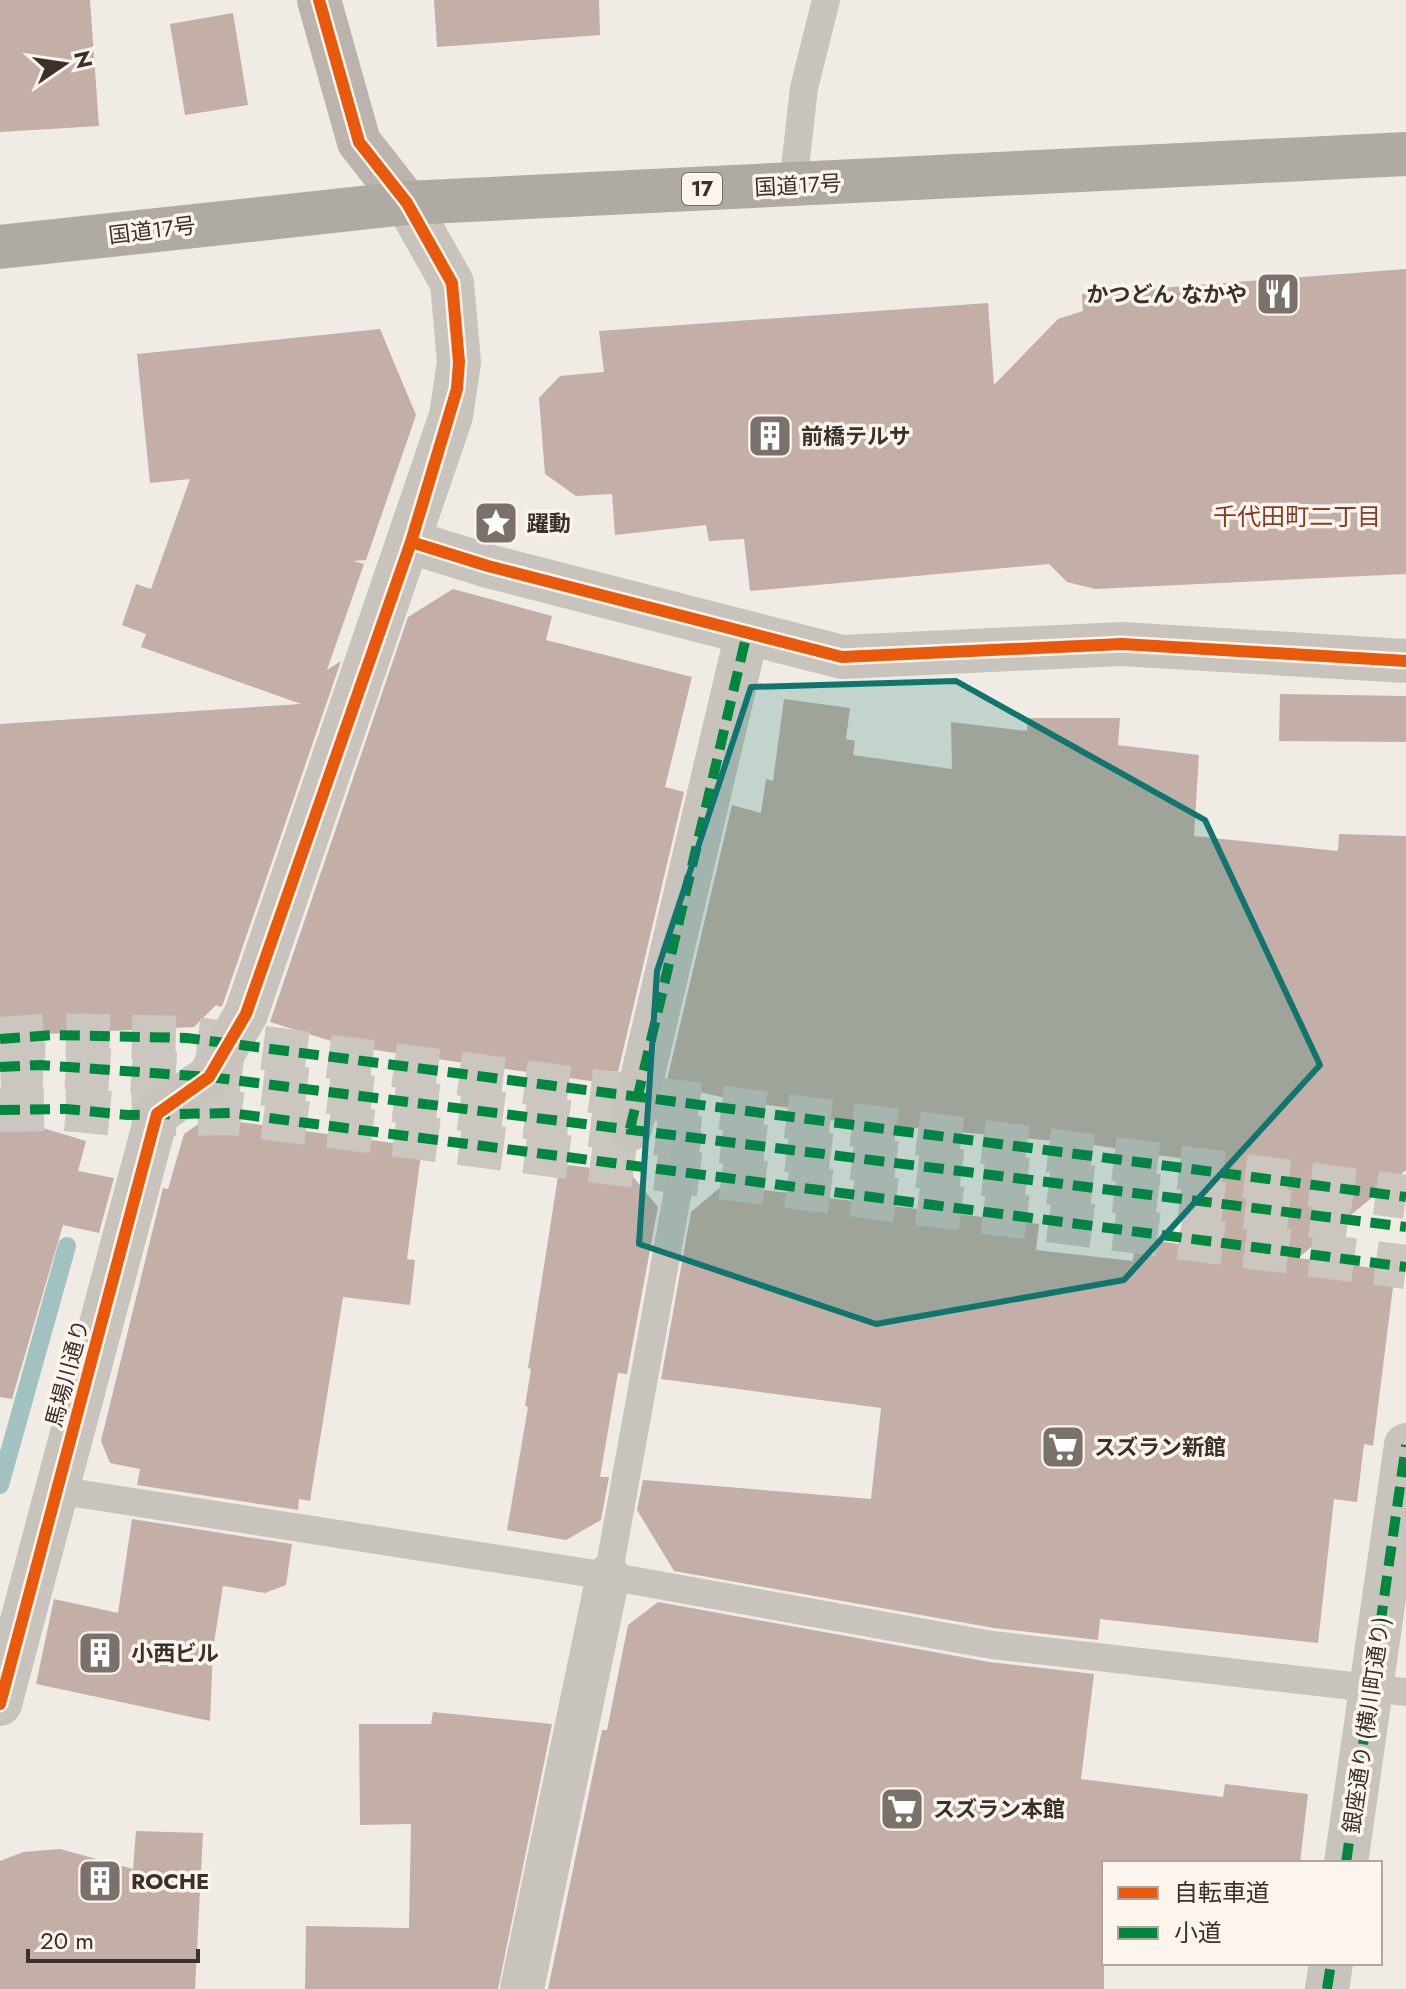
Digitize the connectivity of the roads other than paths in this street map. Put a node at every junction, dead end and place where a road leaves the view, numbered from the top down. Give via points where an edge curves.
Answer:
1 (319, 0) edge
2 (826, 0) edge
3 (1406, 154) edge
4 (793, 185) junction
5 (407, 203) junction
6 (0, 247) edge
7 (411, 542) junction
8 (747, 633) junction
9 (1406, 661) edge
10 (630, 1129) dead end
11 (688, 1136) dead end
12 (1406, 1445) edge
13 (56, 1490) junction
14 (608, 1576) junction
15 (1389, 1690) edge
16 (0, 1704) edge
17 (1346, 1861) edge
18 (1331, 1965) edge
19 (522, 1989) edge
20 (1327, 1989) edge

1 - 5 street via 359,142
2 - 4 lane via 804,88
3 - 4 highway, 国道17号 / 17
4 - 5 highway, 国道17号 / 17
5 - 6 highway, 国道17号 / 17
5 - 7 street via 452,283 459,362 451,416
7 - 8 street
7 - 13 street, 馬場川通り via 246,1014 209,1077 157,1114
8 - 9 street via 842,657 1122,644
8 - 10 street
11 - 14 lane
12 - 15 street, 銀座通り (横川町通り)
13 - 14 lane
13 - 16 street, 馬場川通り
14 - 15 lane via 992,1645
14 - 19 street
15 - 17 street, 銀座通り (横川町通り)
18 - 20 street

